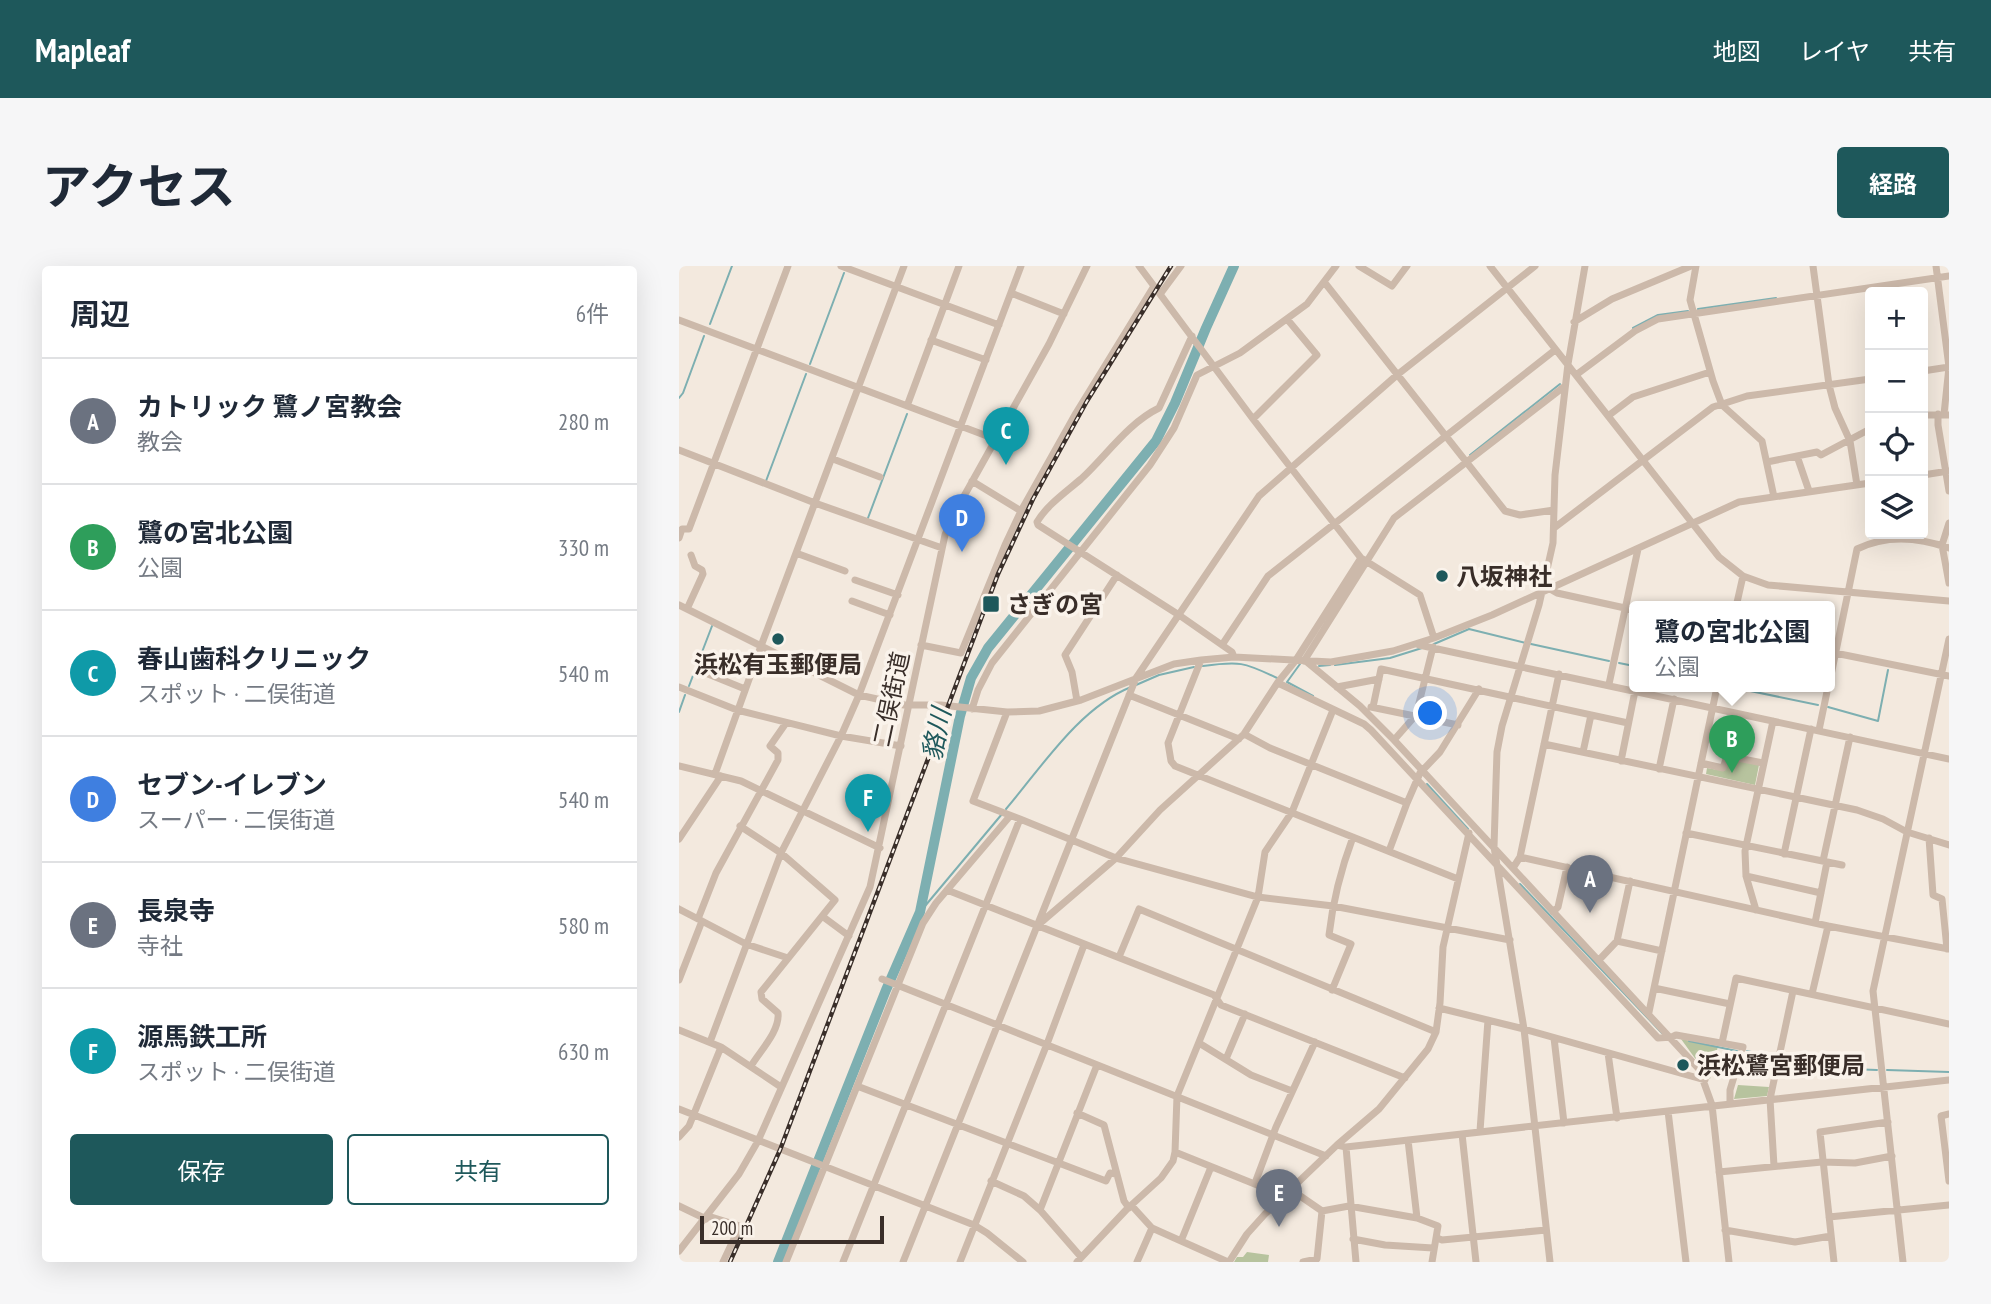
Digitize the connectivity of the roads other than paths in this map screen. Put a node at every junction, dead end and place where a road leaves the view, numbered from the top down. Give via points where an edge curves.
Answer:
1 (788, 266) edge
2 (841, 266) edge
3 (904, 266) edge
4 (959, 266) edge
5 (1021, 266) edge
6 (1087, 266) edge
7 (1139, 266) edge
8 (1181, 266) edge
9 (1336, 266) edge
10 (1359, 266) edge
11 (1407, 266) edge
12 (1490, 266) edge
13 (1535, 266) edge
14 (1585, 266) edge
15 (1694, 266) edge
16 (1813, 266) edge
17 (1936, 266) edge
18 (1949, 276) edge
19 (1938, 278) junction
20 (1325, 283) junction
21 (1154, 286) junction
22 (896, 287) junction
23 (1507, 288) junction
24 (1011, 293) junction
25 (1161, 293) junction
26 (1817, 295) junction
27 (944, 305) junction
28 (1694, 313) junction
29 (1064, 314) junction
30 (1287, 319) junction
31 (679, 320) edge
32 (1574, 322) junction
33 (999, 325) junction
34 (1194, 339) junction
35 (934, 341) junction
36 (757, 349) junction
37 (1555, 350) junction
38 (986, 360) junction
39 (1568, 364) junction
40 (1214, 366) junction
41 (1949, 367) edge
42 (1928, 370) edge
43 (1710, 372) junction
44 (1397, 375) junction
45 (1576, 375) junction
46 (1865, 380) edge
47 (1829, 385) junction
48 (1565, 386) junction
49 (859, 388) junction
50 (1721, 403) junction
51 (907, 405) junction
52 (1608, 415) junction
53 (1944, 415) edge
54 (1253, 419) junction
55 (961, 425) junction
56 (1865, 432) edge
57 (1445, 436) junction
58 (995, 439) junction
59 (1850, 441) junction
60 (679, 450) edge
61 (1797, 456) junction
62 (833, 458) junction
63 (1642, 459) junction
64 (1465, 462) junction
65 (1767, 462) junction
66 (715, 464) junction
67 (1290, 468) junction
68 (1948, 471) edge
69 (1928, 474) edge
70 (880, 477) dead end
71 (972, 481) junction
72 (1865, 484) edge
73 (1857, 485) junction
74 (1809, 491) junction
75 (1949, 491) edge
76 (1774, 497) junction
77 (815, 503) junction
78 (1554, 510) junction
79 (1021, 511) junction
80 (1949, 523) edge
81 (1334, 524) junction
82 (1692, 524) junction
83 (1554, 528) junction
84 (679, 538) edge
85 (918, 541) junction
86 (1945, 546) edge
87 (942, 548) junction
88 (1638, 549) junction
89 (1077, 550) junction
90 (796, 553) junction
91 (691, 555) dead end
92 (1363, 560) junction
93 (845, 571) dead end
94 (1117, 575) junction
95 (1743, 576) junction
96 (855, 580) dead end
97 (1949, 583) edge
98 (1551, 589) junction
99 (1848, 593) junction
100 (1542, 594) junction
101 (898, 595) junction
102 (852, 601) dead end
103 (1631, 601) edge
104 (1737, 601) edge
105 (1949, 601) edge
106 (679, 605) edge
107 (687, 609) junction
108 (1629, 609) edge
109 (1629, 613) edge
110 (890, 615) junction
111 (1179, 615) junction
112 (1949, 639) edge
113 (1433, 644) junction
114 (1835, 644) edge
115 (921, 645) junction
116 (1222, 645) junction
117 (761, 646) junction
118 (1835, 652) edge
119 (1234, 657) junction
120 (1302, 661) junction
121 (1199, 665) junction
122 (1520, 666) junction
123 (708, 674) dead end
124 (1559, 674) junction
125 (1945, 676) edge
126 (1425, 678) junction
127 (1379, 679) junction
128 (1135, 680) junction
129 (1280, 680) junction
130 (1609, 684) junction
131 (679, 687) edge
132 (1337, 687) junction
133 (745, 689) junction
134 (1479, 689) junction
135 (1629, 689) edge
136 (1635, 692) edge
137 (1640, 692) edge
138 (1716, 692) edge
139 (1826, 692) edge
140 (1130, 693) junction
141 (859, 695) junction
142 (1511, 697) junction
143 (1674, 699) junction
144 (1077, 701) junction
145 (908, 705) junction
146 (1360, 706) junction
147 (1373, 707) junction
148 (1552, 707) junction
149 (1712, 708) junction
150 (970, 709) junction
151 (737, 710) junction
152 (1333, 710) junction
153 (1007, 712) junction
154 (1179, 714) junction
155 (1416, 715) junction
156 (1591, 715) junction
157 (1773, 721) junction
158 (786, 723) junction
159 (1628, 723) junction
160 (1458, 725) junction
161 (1815, 729) junction
162 (841, 736) junction
163 (1242, 736) junction
164 (1850, 737) junction
165 (1394, 740) junction
166 (1544, 744) junction
167 (901, 746) junction
168 (1583, 752) junction
169 (1923, 753) junction
170 (1949, 758) edge
171 (1621, 761) junction
172 (1701, 763) junction
173 (1763, 763) junction
174 (1311, 764) junction
175 (679, 766) edge
176 (1659, 769) junction
177 (1199, 774) junction
178 (718, 775) junction
179 (1419, 775) junction
180 (1698, 777) junction
181 (1758, 790) junction
182 (761, 791) junction
183 (1797, 798) junction
184 (1407, 803) junction
185 (1834, 806) junction
186 (802, 810) junction
187 (1292, 812) junction
188 (1005, 814) junction
189 (1020, 819) junction
190 (740, 826) junction
191 (1470, 829) junction
192 (1907, 832) junction
193 (1686, 833) junction
194 (1353, 837) junction
195 (1929, 838) junction
196 (679, 839) edge
197 (1070, 839) junction
198 (1746, 845) junction
199 (1949, 845) edge
200 (880, 848) junction
201 (1494, 850) junction
202 (1389, 851) junction
203 (781, 853) junction
204 (1784, 854) junction
205 (1520, 857) junction
206 (1116, 858) junction
207 (1825, 862) junction
208 (1497, 864) junction
209 (1842, 866) dead end
210 (1567, 867) junction
211 (1513, 868) junction
212 (1746, 876) junction
213 (1458, 879) junction
214 (1629, 881) junction
215 (947, 890) junction
216 (1674, 892) junction
217 (1821, 893) junction
218 (1258, 897) junction
219 (986, 906) junction
220 (1332, 906) junction
221 (679, 909) edge
222 (1756, 910) junction
223 (1553, 912) junction
224 (822, 916) junction
225 (700, 920) junction
226 (1815, 922) junction
227 (1036, 926) junction
228 (1828, 926) junction
229 (1449, 927) junction
230 (849, 936) junction
231 (1884, 936) junction
232 (1510, 940) junction
233 (1617, 941) junction
234 (746, 944) junction
235 (1084, 945) junction
236 (1948, 949) edge
237 (1236, 951) junction
238 (1662, 951) junction
239 (1119, 957) junction
240 (787, 958) junction
241 (1599, 960) junction
242 (883, 979) dead end
243 (679, 980) edge
244 (897, 984) junction
245 (1654, 988) junction
246 (1332, 990) junction
247 (1793, 991) junction
248 (1812, 994) junction
249 (1216, 1000) junction
250 (946, 1004) junction
251 (1730, 1004) junction
252 (1439, 1008) junction
253 (1875, 1008) junction
254 (1649, 1013) junction
255 (1245, 1014) junction
256 (1488, 1020) junction
257 (1949, 1024) edge
258 (997, 1025) junction
259 (1524, 1029) junction
260 (679, 1030) edge
261 (1436, 1032) junction
262 (1671, 1036) junction
263 (1554, 1038) junction
264 (710, 1042) junction
265 (1315, 1042) junction
266 (1199, 1043) junction
267 (1722, 1043) junction
268 (1047, 1044) junction
269 (720, 1047) junction
270 (1608, 1053) junction
271 (1226, 1059) junction
272 (1097, 1065) junction
273 (751, 1066) junction
274 (1405, 1078) junction
275 (1705, 1080) junction
276 (1949, 1080) edge
277 (857, 1086) junction
278 (781, 1087) junction
279 (1885, 1087) junction
280 (1292, 1091) junction
281 (1177, 1096) junction
282 (1770, 1099) junction
283 (1730, 1103) junction
284 (907, 1104) junction
285 (1712, 1105) junction
286 (679, 1109) edge
287 (1668, 1111) junction
288 (1077, 1112) junction
289 (1949, 1114) edge
290 (694, 1115) junction
291 (1617, 1118) junction
292 (958, 1122) junction
293 (1888, 1122) junction
294 (1564, 1124) junction
295 (1536, 1125) junction
296 (1480, 1131) junction
297 (1462, 1134) junction
298 (1273, 1135) junction
299 (679, 1137) edge
300 (1408, 1140) junction
301 (758, 1141) junction
302 (1007, 1142) junction
303 (1341, 1146) junction
304 (1175, 1152) junction
305 (1326, 1156) junction
306 (1892, 1156) junction
307 (1057, 1162) junction
308 (1822, 1162) junction
309 (824, 1166) junction
310 (1774, 1166) junction
311 (1211, 1167) junction
312 (1719, 1172) junction
313 (1116, 1174) junction
314 (991, 1181) junction
315 (1949, 1181) edge
316 (1255, 1183) junction
317 (874, 1184) junction
318 (1290, 1189) junction
319 (1282, 1195) junction
320 (1949, 1205) edge
321 (679, 1206) edge
322 (926, 1206) junction
323 (1349, 1206) junction
324 (1131, 1207) junction
325 (1040, 1210) junction
326 (1898, 1210) junction
327 (1322, 1211) junction
328 (707, 1217) junction
329 (1417, 1217) junction
330 (1829, 1217) junction
331 (974, 1225) junction
332 (1152, 1227) junction
333 (1546, 1230) junction
334 (1725, 1230) junction
335 (1832, 1236) junction
336 (1437, 1238) junction
337 (1474, 1238) junction
338 (1353, 1239) junction
339 (1181, 1241) junction
340 (1433, 1248) junction
341 (679, 1251) edge
342 (1079, 1259) edge
343 (788, 1261) edge
344 (723, 1262) edge
345 (843, 1262) edge
346 (903, 1262) edge
347 (960, 1262) edge
348 (1023, 1262) edge
349 (1137, 1262) edge
350 (1229, 1262) edge
351 (1303, 1262) edge
352 (1356, 1262) edge
353 (1432, 1262) edge
354 (1476, 1262) edge
355 (1550, 1262) edge
356 (1686, 1262) edge
357 (1729, 1262) edge
358 (1834, 1262) edge
359 (1903, 1262) edge

1 - 36 street
2 - 22 street
3 - 22 street
4 - 27 street
5 - 24 street
6 - 29 street, 二俣街道
7 - 21 street
8 - 25 street
9 - 20 street
10 - 11 street via 1392,286
12 - 23 street
13 - 23 street
14 - 32 street
15 - 28 street
15 - 32 street via 1612,299
16 - 26 street
17 - 19 street
18 - 19 street
19 - 26 street
19 - 41 street
20 - 30 street
20 - 44 street
21 - 25 street
21 - 79 street
22 - 27 street
22 - 49 street
23 - 37 street
23 - 44 street
24 - 29 street
24 - 33 street
25 - 34 street
26 - 28 street
26 - 47 street
27 - 33 street
27 - 35 street
28 - 43 street
28 - 45 street via 1658,319 1635,331
29 - 58 street, 二俣街道
30 - 40 street
30 - 54 street via 1317,355
31 - 36 street
32 - 39 street
33 - 38 street
34 - 40 street
34 - 89 street via 1159,408 1040,517 1038,525
35 - 38 street
35 - 51 street
36 - 49 street
36 - 66 street
37 - 39 street
37 - 57 street
38 - 55 street
39 - 45 street
39 - 48 street
40 - 54 street
40 - 89 street via 1197,375 1174,428 1150,465
41 - 42 street
41 - 53 street
43 - 50 street
43 - 52 street via 1633,397
44 - 57 street
44 - 67 street
45 - 52 street
46 - 47 street
47 - 50 street
47 - 59 street
48 - 64 street
48 - 78 street
49 - 51 street
49 - 62 street
50 - 63 street
50 - 65 street via 1762,441
51 - 55 street
52 - 63 street
53 - 68 street via 1938,425
54 - 67 street
55 - 58 street
55 - 85 street
56 - 59 street
57 - 64 street
57 - 81 street
58 - 71 street, 二俣街道
59 - 61 street via 1821,455
59 - 73 street
60 - 66 street
61 - 65 street
61 - 74 street
62 - 70 street
62 - 77 street
63 - 82 street
63 - 83 street
64 - 78 street via 1509,514
64 - 92 street via 1394,518
65 - 76 street
66 - 77 street
66 - 84 street via 689,529 682,529
67 - 81 street
67 - 111 street via 1254,502
68 - 69 street
68 - 75 street
71 - 79 street
71 - 87 street, 二俣街道
72 - 73 street
73 - 74 street
74 - 76 street
76 - 82 street via 1739,502
77 - 85 street
77 - 90 street
78 - 83 street
79 - 115 street via 961,653
80 - 86 street
81 - 92 street
81 - 116 street via 1268,576
82 - 88 street
82 - 95 street via 1719,557
83 - 100 street
85 - 87 street
85 - 101 street
86 - 97 street
86 - 99 street via 1901,537 1859,547
87 - 115 street, 二俣街道
88 - 98 street
88 - 103 street
89 - 94 street
89 - 150 street via 992,663
90 - 93 street
90 - 117 street
91 - 107 street via 703,574
92 - 113 street via 1420,595
92 - 120 street
94 - 111 street
94 - 144 street via 1065,655
95 - 99 street via 1767,585
95 - 104 street
96 - 101 street
98 - 100 street
98 - 108 street
99 - 105 street
99 - 114 street
100 - 113 street
100 - 122 street
101 - 110 street
102 - 110 street
106 - 107 street
107 - 117 street
109 - 130 street
110 - 141 street
111 - 116 street
111 - 128 street
112 - 125 street
113 - 120 street via 1331,662
113 - 122 street
113 - 126 street
115 - 145 street, 二俣街道
116 - 119 street
117 - 133 street
117 - 141 street
118 - 125 street
119 - 120 street
119 - 121 street
120 - 129 street
120 - 132 street
121 - 128 street via 1174,664
121 - 154 street
122 - 124 street
122 - 142 street
123 - 133 street
124 - 130 street
124 - 148 street
125 - 169 street
126 - 127 street via 1381,669
126 - 134 street
126 - 155 street
127 - 132 street
127 - 147 street
128 - 140 street
128 - 144 street
129 - 152 street
129 - 163 street
130 - 135 street
131 - 151 street
132 - 146 street
133 - 151 street
134 - 142 street
134 - 160 street
136 - 159 street
137 - 143 street
138 - 149 street
139 - 161 street
140 - 154 street
140 - 197 street
141 - 145 street
141 - 162 street
142 - 148 street
142 - 201 street via 1497,752
143 - 149 street
143 - 176 street
144 - 153 street
145 - 150 street
145 - 167 street, 二俣街道
146 - 147 street
146 - 165 street
147 - 155 street
148 - 156 street
148 - 166 street
149 - 157 street
149 - 172 street
150 - 153 street
151 - 158 street
151 - 178 street
152 - 174 street
152 - 179 street via 1371,730
153 - 188 street via 973,801
154 - 163 street
154 - 177 street via 1168,743 1171,761
155 - 160 street
155 - 165 street
156 - 159 street
156 - 168 street
157 - 161 street
157 - 173 street
158 - 162 street
158 - 182 street via 770,744 779,756
159 - 171 street
160 - 179 street
161 - 164 street
161 - 183 street
162 - 167 street
162 - 186 street
163 - 174 street
163 - 177 street
164 - 169 street
164 - 185 street
165 - 179 street
166 - 168 street
166 - 205 street
167 - 200 street, 二俣街道
168 - 171 street
169 - 170 street
169 - 192 street
171 - 176 street
172 - 173 street via 1723,768 1727,756
172 - 180 street
173 - 181 street
174 - 184 street
174 - 187 street
175 - 178 street
176 - 180 street
177 - 187 street
177 - 206 street
178 - 182 street
178 - 196 street
179 - 184 street
179 - 191 street
180 - 181 street
180 - 193 street
181 - 183 street
181 - 198 street
182 - 186 street
182 - 190 street
183 - 185 street
183 - 204 street
184 - 202 street
185 - 192 street via 1868,813
185 - 207 street
186 - 200 street
186 - 203 street
187 - 194 street
187 - 218 street via 1265,852
188 - 189 street
188 - 215 street
189 - 197 street
189 - 219 street
190 - 203 street
190 - 225 street via 716,873
191 - 201 street
191 - 208 street
191 - 213 street
192 - 195 street
192 - 231 street
193 - 198 street
193 - 216 street
194 - 202 street
194 - 220 street
195 - 199 street
195 - 236 street via 1933,895 1942,899
197 - 206 street
197 - 227 street
198 - 204 street
198 - 212 street
200 - 230 street, 二俣街道 via 870,887
201 - 208 street
201 - 211 street
202 - 213 street
203 - 224 street via 835,900
203 - 234 street
204 - 207 street
205 - 210 street
205 - 211 street
206 - 218 street
206 - 227 street
207 - 209 street
207 - 217 street
208 - 232 street
208 - 262 street via 1658,1038
210 - 214 street
210 - 223 street
211 - 223 street
212 - 217 street
212 - 222 street
213 - 229 street
214 - 216 street
214 - 233 street
215 - 219 street
215 - 244 street via 923,923
216 - 222 street
216 - 238 street
217 - 226 street
218 - 220 street
218 - 237 street
219 - 227 street
219 - 250 street
220 - 229 street
220 - 246 street via 1329,935 1351,944
221 - 225 street
222 - 226 street
223 - 241 street
224 - 230 street
224 - 240 street
225 - 234 street
225 - 243 street
226 - 228 street
227 - 235 street
227 - 258 street
228 - 231 street
228 - 248 street
229 - 232 street
229 - 252 street via 1443,947
230 - 278 street, 二俣街道
231 - 236 street
231 - 253 street via 1873,991
232 - 259 street
233 - 238 street
233 - 241 street
234 - 240 street
234 - 264 street
235 - 239 street
235 - 268 street
237 - 239 street via 1139,909
237 - 246 street
237 - 249 street
238 - 245 street
239 - 249 street via 1214,995
240 - 273 street via 761,992 779,1018
241 - 254 street
242 - 244 street
244 - 250 street
244 - 277 street
245 - 251 street
245 - 254 street
246 - 261 street
247 - 248 street
247 - 251 street via 1736,978
247 - 282 street
248 - 253 street
249 - 255 street
249 - 266 street
250 - 258 street
250 - 284 street
251 - 267 street
252 - 256 street
252 - 261 street
253 - 257 street
253 - 279 street
254 - 262 street
255 - 265 street
255 - 271 street
256 - 259 street
256 - 296 street
258 - 268 street
258 - 292 street
259 - 263 street
259 - 295 street
260 - 264 street
261 - 274 street
262 - 267 street
262 - 275 street
263 - 270 street
263 - 294 street
264 - 269 street
265 - 274 street
265 - 280 street
266 - 271 street
266 - 281 street
267 - 283 street via 1743,1047
268 - 272 street
268 - 302 street
269 - 273 street
269 - 290 street
270 - 275 street
270 - 291 street
271 - 280 street
272 - 281 street
272 - 288 street
273 - 278 street
274 - 303 street
275 - 285 street
276 - 279 street
277 - 284 street
277 - 309 street
278 - 301 street, 二俣街道
279 - 282 street
279 - 293 street
280 - 298 street
281 - 298 street
281 - 304 street
282 - 283 street
282 - 310 street
283 - 285 street
284 - 292 street
284 - 317 street
285 - 287 street
285 - 312 street
286 - 290 street
287 - 291 street
287 - 356 street
288 - 307 street
288 - 313 street via 1103,1123
289 - 315 street via 1941,1116
290 - 299 street
290 - 301 street
291 - 294 street
292 - 302 street
292 - 322 street
293 - 306 street
293 - 308 street via 1820,1132
294 - 295 street
295 - 296 street
295 - 333 street
296 - 297 street
297 - 300 street
297 - 337 street
298 - 305 street
298 - 316 street
300 - 303 street
300 - 329 street
301 - 309 street
301 - 328 street, 二俣街道
302 - 307 street
302 - 314 street
303 - 305 street
303 - 323 street
304 - 311 street
304 - 324 street via 1161,1178
305 - 318 street
306 - 308 street via 1854,1163
306 - 326 street
307 - 313 street via 1106,1181 1110,1173
307 - 325 street
308 - 310 street
308 - 330 street
309 - 317 street
309 - 343 street
310 - 312 street
311 - 316 street
311 - 339 street
312 - 334 street
313 - 324 street via 1124,1201
314 - 325 street via 1024,1196
314 - 331 street
316 - 319 street
317 - 322 street
317 - 345 street
318 - 319 street
318 - 327 street
319 - 350 street
320 - 326 street
321 - 328 street
322 - 331 street
322 - 346 street
323 - 327 street
323 - 329 street
323 - 338 street
324 - 332 street
324 - 342 street
325 - 342 street
326 - 330 street
326 - 359 street
327 - 351 street via 1317,1259
328 - 341 street, 二俣街道
328 - 344 street via 740,1226
329 - 336 street via 1438,1226
330 - 335 street
331 - 347 street
331 - 348 street
332 - 339 street
332 - 349 street
333 - 337 street
333 - 355 street
334 - 335 street via 1795,1242
334 - 357 street
335 - 358 street
336 - 337 street
336 - 340 street
337 - 354 street
338 - 340 street
338 - 352 street
339 - 350 street
340 - 353 street

